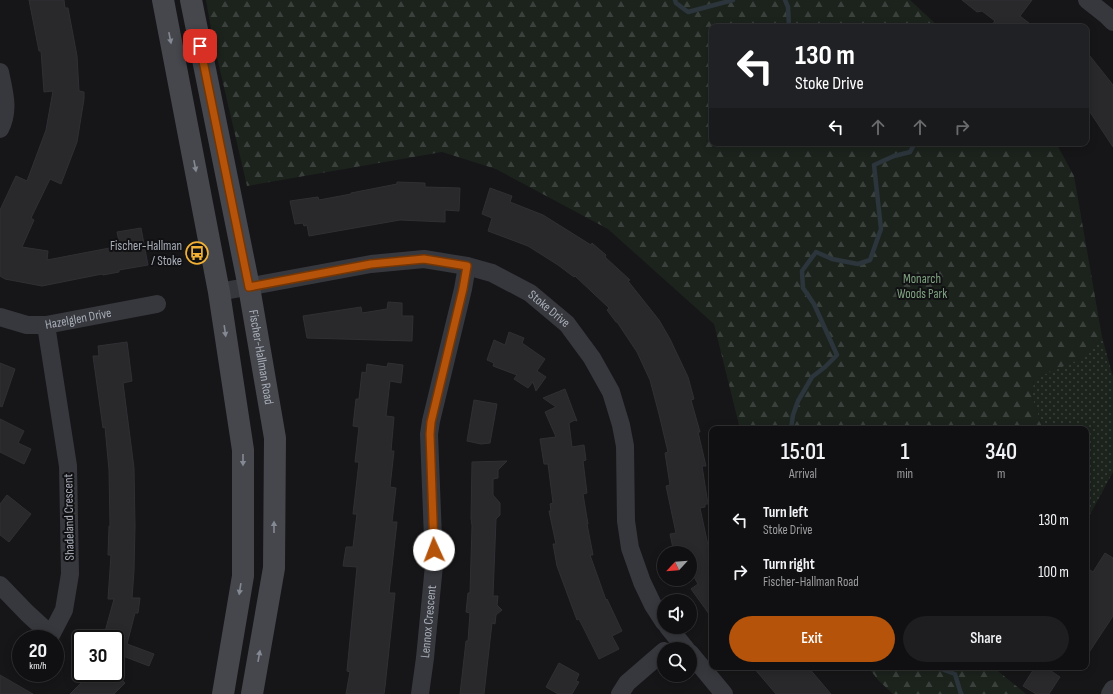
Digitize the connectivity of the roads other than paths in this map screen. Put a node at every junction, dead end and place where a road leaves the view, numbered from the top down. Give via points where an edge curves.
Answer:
1 (163, 0) edge
2 (191, 0) edge
3 (1087, 0) edge
4 (1113, 22) edge
5 (0, 72) edge
6 (0, 129) edge
7 (467, 266) junction
8 (249, 287) junction
9 (219, 292) junction
10 (157, 304) dead end
11 (0, 317) edge
12 (46, 325) junction
13 (0, 585) edge
14 (657, 611) edge
15 (657, 657) edge
16 (697, 662) edge
17 (1113, 689) edge
18 (223, 694) edge
19 (252, 694) edge
20 (420, 694) edge
21 (620, 694) edge
22 (724, 694) edge
23 (1110, 694) edge

1 -> 9 main road
2 - 8 main road, Fischer-Hallman Road
3 - 4 street
5 - 6 street via 6,100 5,120
7 - 8 street, Stoke Drive via 416,259 371,264
7 - 14 street, Stoke Drive via 492,273 530,293 567,324 592,358 610,392 621,425 625,446 626,521 630,548 642,582
7 - 20 street, Lennox Crescent via 431,422 434,565
8 - 9 street, Stoke Drive
19 -> 8 main road, Fischer-Hallman Road via 274,568 274,438
9 -> 18 main road via 243,450 243,576
10 - 12 street, Hazelglen Drive
11 - 12 street, Hazelglen Drive via 27,325
12 - 13 street, Shadeland Crescent via 68,466 70,559 64,610 51,635
15 - 21 street via 627,683
16 - 22 street
17 - 23 street

